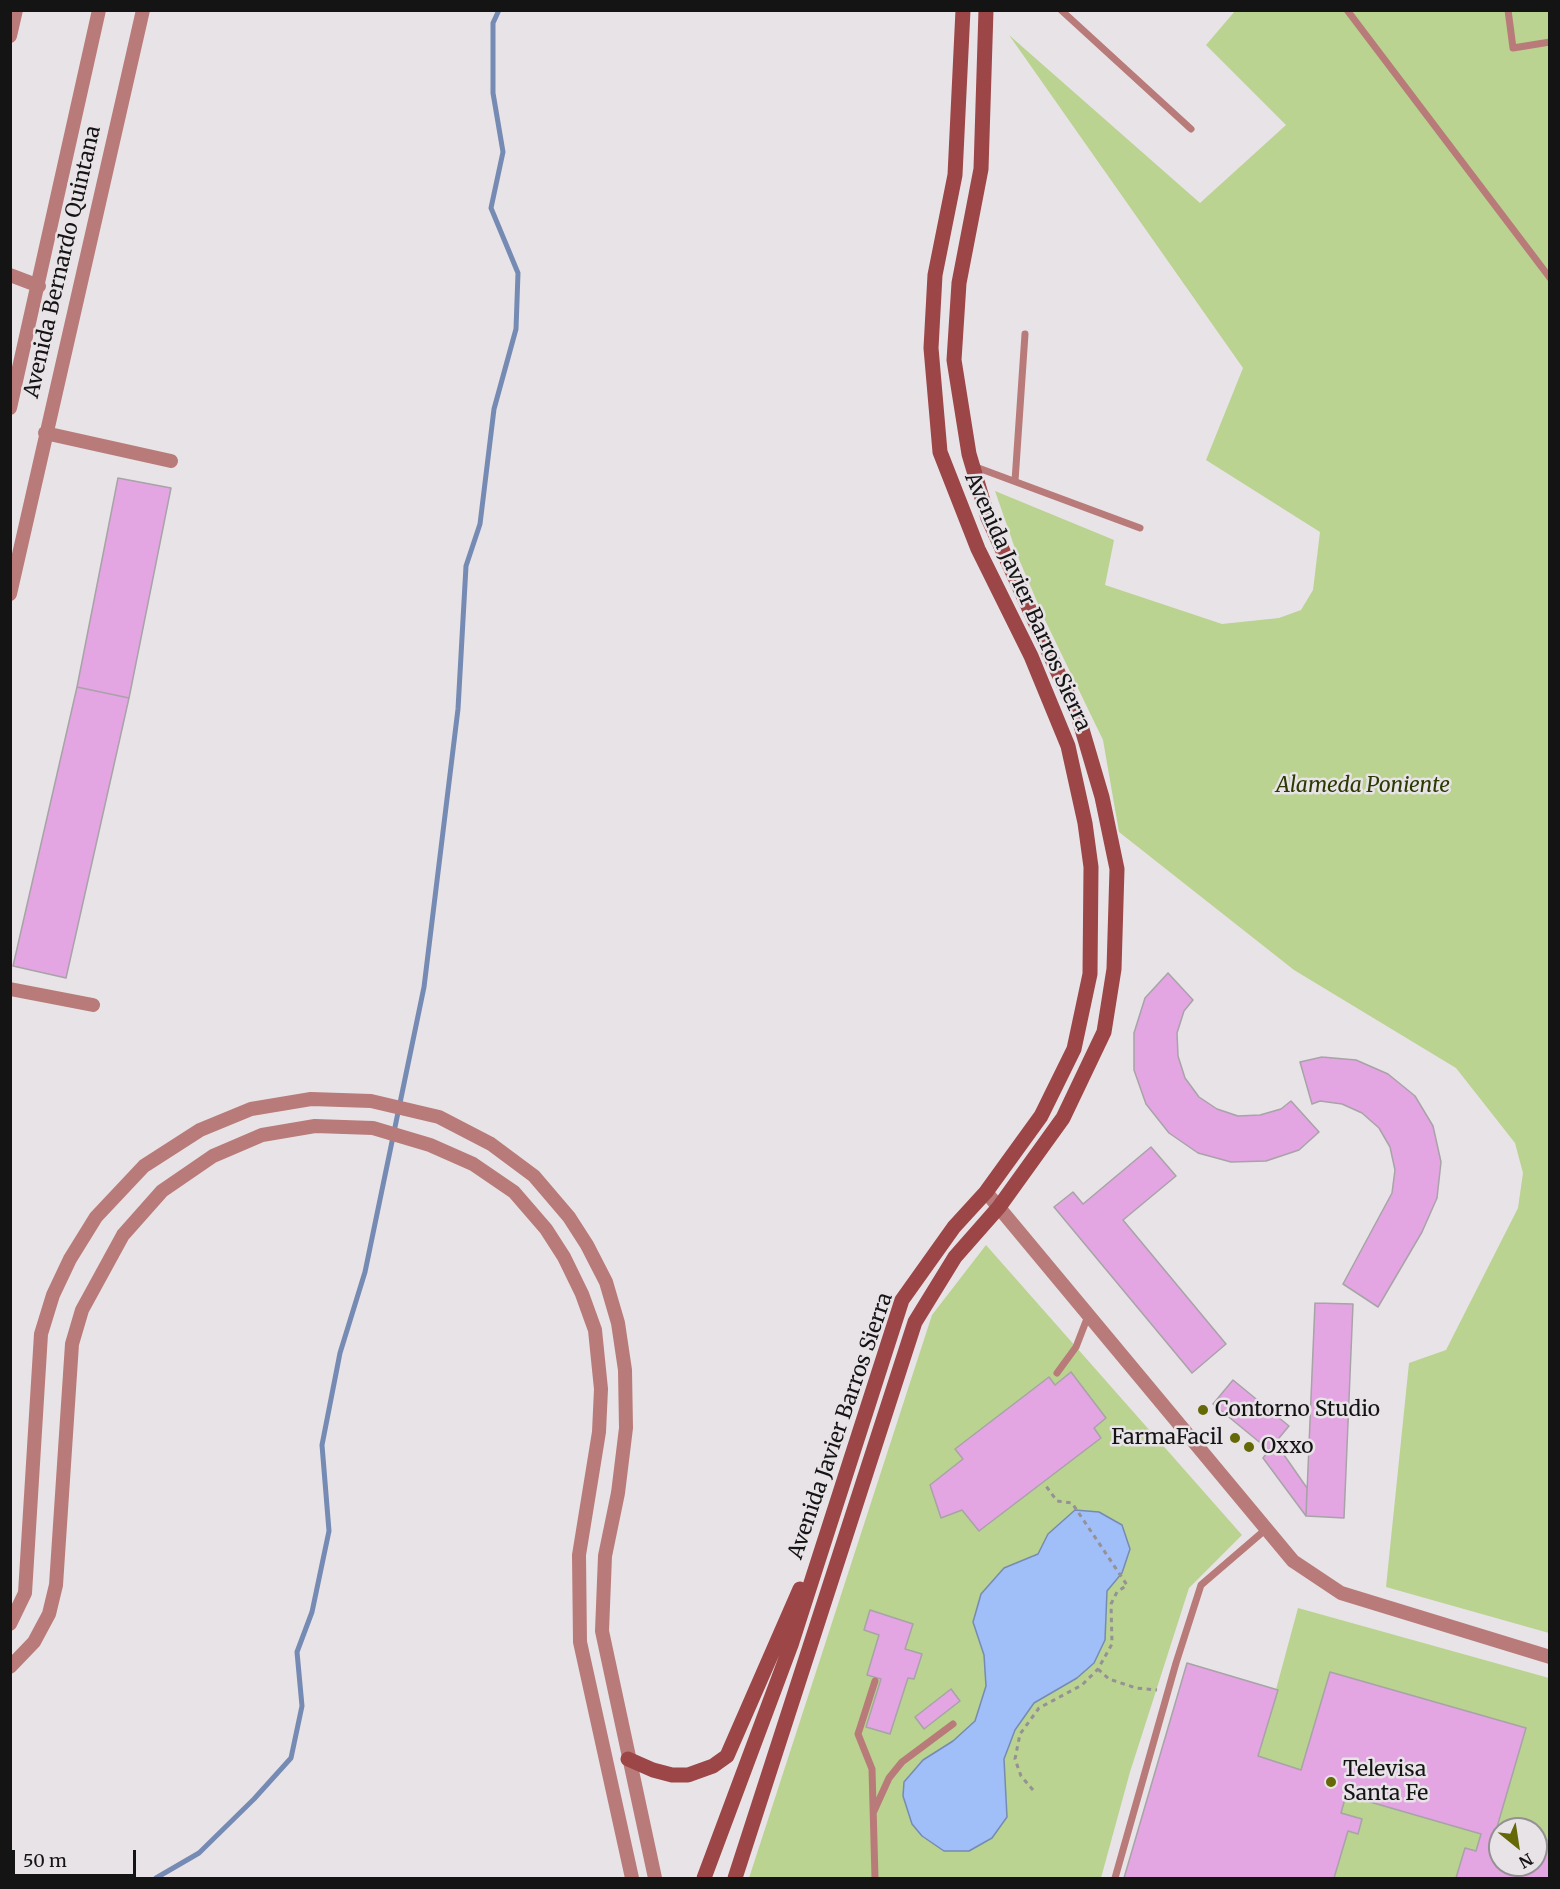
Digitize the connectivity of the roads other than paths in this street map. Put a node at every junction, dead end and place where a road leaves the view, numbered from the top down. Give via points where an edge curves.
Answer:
1 (16, 10) edge
2 (99, 10) edge
3 (143, 10) edge
4 (963, 10) edge
5 (986, 10) edge
6 (1061, 10) edge
7 (1347, 10) edge
8 (1508, 10) edge
9 (10, 36) edge
10 (1550, 42) edge
11 (1191, 129) dead end
12 (10, 275) edge
13 (1550, 278) edge
14 (39, 286) junction
15 (1025, 334) dead end
16 (10, 408) edge
17 (45, 433) junction
18 (171, 460) dead end
19 (973, 466) junction
20 (1015, 481) junction
21 (1140, 528) dead end
22 (13, 572) edge
23 (10, 594) edge
24 (10, 989) edge
25 (93, 1005) dead end
26 (986, 1192) junction
27 (999, 1207) junction
28 (1088, 1316) junction
29 (1057, 1372) dead end
30 (1265, 1530) junction
31 (827, 1532) junction
32 (10, 1624) edge
33 (1550, 1657) edge
34 (10, 1667) edge
35 (875, 1681) dead end
36 (952, 1724) dead end
37 (628, 1759) junction
38 (873, 1814) junction
39 (632, 1878) edge
40 (655, 1878) edge
41 (704, 1878) edge
42 (735, 1878) edge
43 (875, 1878) edge
44 (1115, 1878) edge

1 - 9 street
2 - 14 street, Avenida Bernardo Quintana
3 - 17 street, Avenida Bernardo Quintana
4 - 26 street, Avenida Javier Barros Sierra via 955,175 934,285 931,348 940,452 978,549 1031,656 1068,746 1091,867 1090,974 1074,1049 1041,1116
5 - 19 street, Avenida Javier Barros Sierra via 981,169 959,283 954,360
6 - 11 lane
7 - 13 lane
8 - 10 lane via 1513,48
12 - 14 street
14 - 16 street, Avenida Bernardo Quintana
15 - 20 lane
17 - 18 street
17 - 22 street, Avenida Bernardo Quintana
19 - 20 lane
19 - 27 street, Avenida Javier Barros Sierra via 998,543 1079,719 1107,817 1117,869 1114,969 1104,1032 1063,1118
20 - 21 lane
22 - 23 street, Avenida Bernardo Quintana
24 - 25 street
26 - 27 street
26 - 31 street, Avenida Javier Barros Sierra via 954,1227 902,1300
27 - 28 street
27 - 42 street, Avenida Javier Barros Sierra via 955,1257 915,1322
28 - 29 lane via 1076,1347
28 - 30 street
30 - 33 street via 1293,1561 1341,1593
30 - 44 lane via 1201,1585
31 - 37 street via 727,1756 688,1775 652,1770
31 - 41 street, Avenida Javier Barros Sierra
32 - 37 street via 25,1593 41,1334 52,1295 96,1217 144,1166 200,1130 251,1109 301,1101 371,1101 439,1117 490,1144 534,1176 569,1218 606,1282 625,1370 626,1428 605,1556 602,1631
34 - 39 street via 34,1642 49,1614 56,1585 72,1344 82,1310 123,1235 162,1191 213,1156 252,1140 315,1126 373,1128 430,1145 473,1164 514,1192 564,1257 595,1330 601,1389 599,1432 579,1555 580,1642
35 - 38 lane via 858,1734 872,1769
36 - 38 lane via 902,1762 888,1778
37 - 40 street
38 - 43 lane

